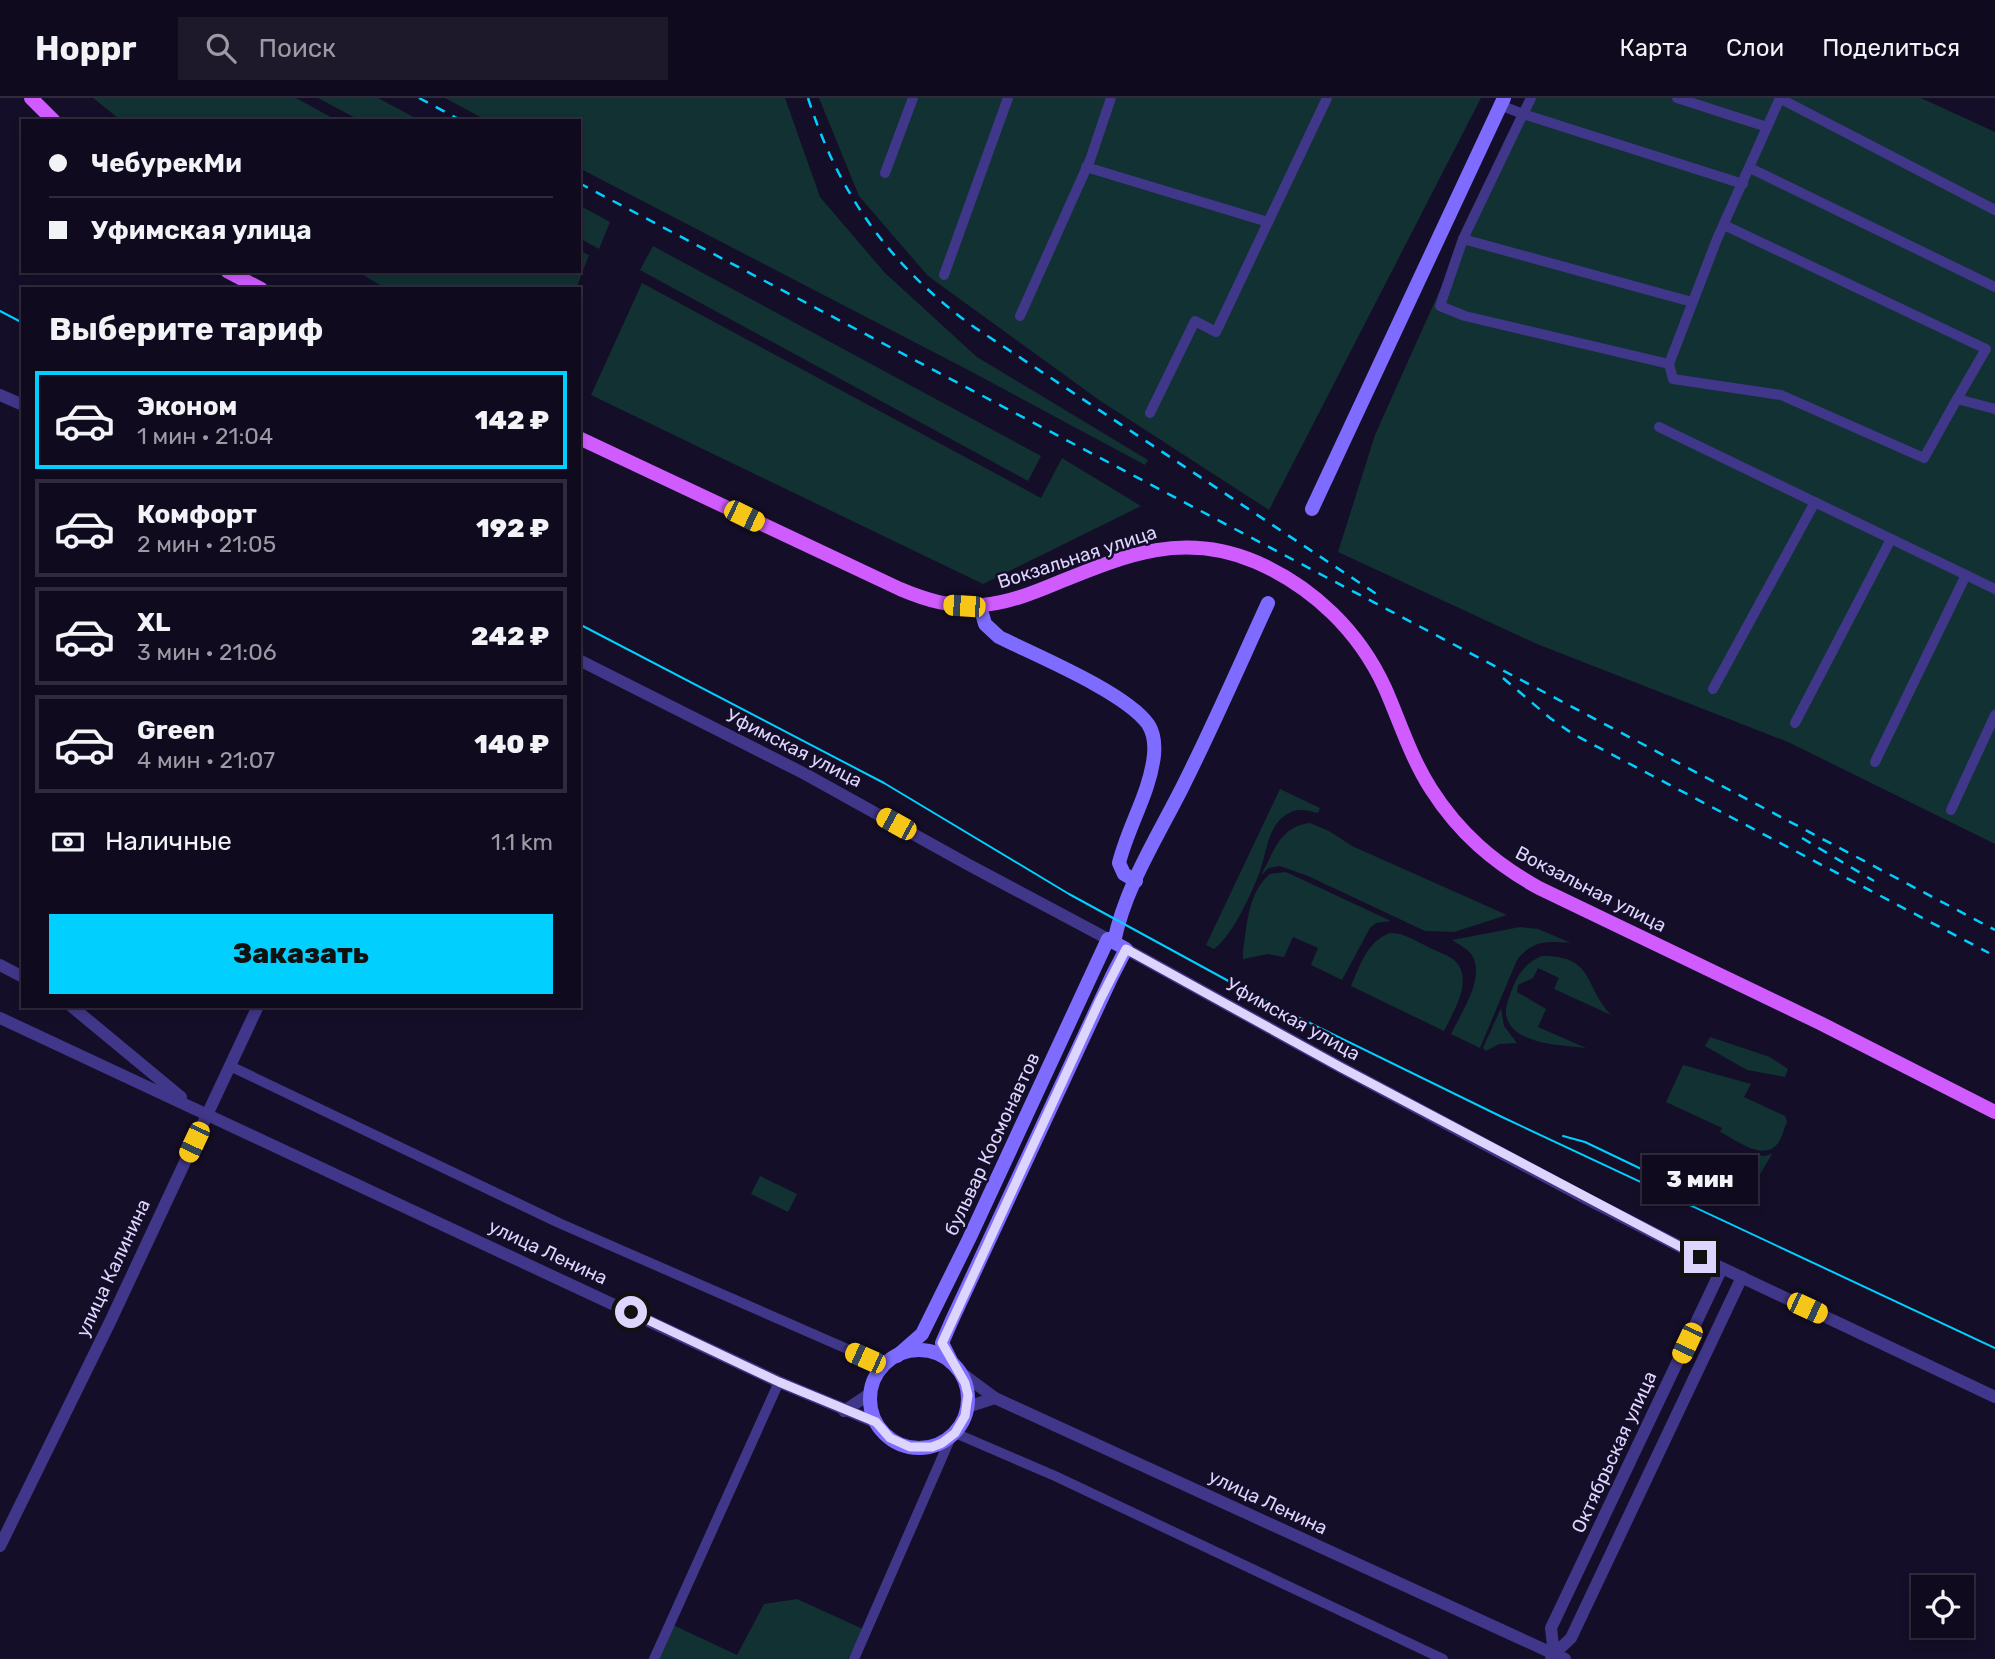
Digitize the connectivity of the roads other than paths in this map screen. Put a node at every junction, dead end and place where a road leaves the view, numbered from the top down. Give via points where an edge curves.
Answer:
1 (31, 98) edge
2 (913, 98) edge
3 (1008, 98) edge
4 (1111, 98) edge
5 (1327, 98) edge
6 (1531, 98) edge
7 (1677, 98) edge
8 (1780, 98) edge
9 (1502, 102) edge
10 (1523, 114) junction
11 (52, 119) edge
12 (1767, 127) junction
13 (1086, 167) junction
14 (1750, 168) junction
15 (885, 173) dead end
16 (1743, 184) junction
17 (1995, 210) edge
18 (1268, 222) junction
19 (1724, 225) junction
20 (1463, 239) junction
21 (231, 273) edge
22 (944, 275) dead end
23 (257, 287) edge
24 (1995, 287) edge
25 (1692, 302) junction
26 (1020, 316) dead end
27 (1669, 364) junction
28 (0, 394) edge
29 (1957, 398) junction
30 (21, 404) edge
31 (1995, 409) edge
32 (1150, 413) dead end
33 (1659, 427) dead end
34 (582, 441) edge
35 (1815, 502) junction
36 (1312, 509) dead end
37 (1891, 539) junction
38 (1966, 575) junction
39 (1995, 589) edge
40 (1268, 603) dead end
41 (980, 606) junction
42 (581, 661) edge
43 (1713, 689) dead end
44 (1995, 715) edge
45 (1795, 723) dead end
46 (1875, 762) dead end
47 (1951, 810) dead end
48 (1136, 881) junction
49 (1116, 943) junction
50 (0, 965) edge
51 (21, 976) edge
52 (73, 1008) edge
53 (257, 1008) edge
54 (0, 1018) edge
55 (230, 1066) junction
56 (1995, 1112) edge
57 (208, 1114) junction
58 (1723, 1268) junction
59 (1742, 1277) junction
60 (897, 1356) junction
61 (884, 1366) junction
62 (956, 1367) junction
63 (779, 1382) junction
64 (871, 1393) junction
65 (1995, 1396) edge
66 (995, 1398) junction
67 (967, 1407) junction
68 (844, 1410) junction
69 (876, 1422) junction
70 (953, 1435) junction
71 (1626, 1474) junction
72 (1647, 1482) junction
73 (0, 1546) edge
74 (1557, 1657) edge
75 (654, 1659) edge
76 (854, 1659) edge
77 (1443, 1659) edge

1 - 11 main road
2 - 15 street
3 - 22 street
4 - 13 street
5 - 18 street
6 - 10 street
7 - 12 street
8 - 12 street
8 - 17 street
9 - 10 street
9 - 36 main road
10 - 16 street
10 - 20 street
12 - 14 street
13 - 18 street
13 - 26 street
14 - 16 street
14 - 24 street
16 - 19 street
18 - 32 street via 1216,332 1195,321
19 - 25 street
19 - 29 street via 1986,349
20 - 25 street
20 - 27 street via 1440,306 1465,316
21 - 23 main road
25 - 27 street
27 - 29 street via 1673,379 1781,395 1924,457
28 - 30 street
29 - 31 street
33 - 35 street
34 - 41 main road, Вокзальная улица via 900,589 948,605
35 - 37 street
35 - 43 street
37 - 38 street
37 - 45 street
38 - 39 street
38 - 46 street
40 - 48 main road, бульвар Космонавтов
41 - 48 main road via 985,624 999,637 1106,691 1148,723 1155,740 1153,765 1119,863 1124,874
41 - 56 main road, Вокзальная улица via 1028,595 1137,554 1174,547 1220,550 1276,572 1317,598 1356,640 1379,676 1430,788 1461,831 1496,862 1539,888
42 - 49 street, Уфимская улица via 805,774
44 - 47 street
48 - 49 main road, бульвар Космонавтов via 1118,922
49 - 58 street, Уфимская улица via 1353,1074
49 - 60 main road, бульвар Космонавтов via 922,1334
49 - 62 main road, бульвар Космонавтов via 1100,1000 942,1343
50 - 51 street
52 - 57 street, улица Ленина via 171,1090
53 - 55 street, улица Калинина
54 - 57 street, улица Ленина
55 - 57 street, улица Калинина
55 - 61 street, улица Ленина via 559,1223
57 - 63 street, улица Ленина
57 - 73 street, улица Калинина
58 - 59 street, Уфимская улица
58 - 71 street, Октябрьская улица
59 - 65 street, Уфимская улица
59 - 72 street
60 - 61 main road
60 - 62 main road, улица Ленина via 926,1350
61 - 64 main road
62 - 66 street, улица Ленина
62 - 67 main road via 968,1395
63 - 68 street, улица Ленина
63 - 75 street
64 - 68 street
64 - 69 main road
66 - 67 street
66 - 74 street, улица Ленина
67 - 70 main road
68 - 69 street, улица Ленина
69 - 70 main road via 890,1438 910,1447 932,1447
70 - 76 street
70 - 77 street via 1065,1481
71 - 72 street
71 - 74 street, Октябрьская улица via 1551,1628
72 - 74 street via 1571,1638

